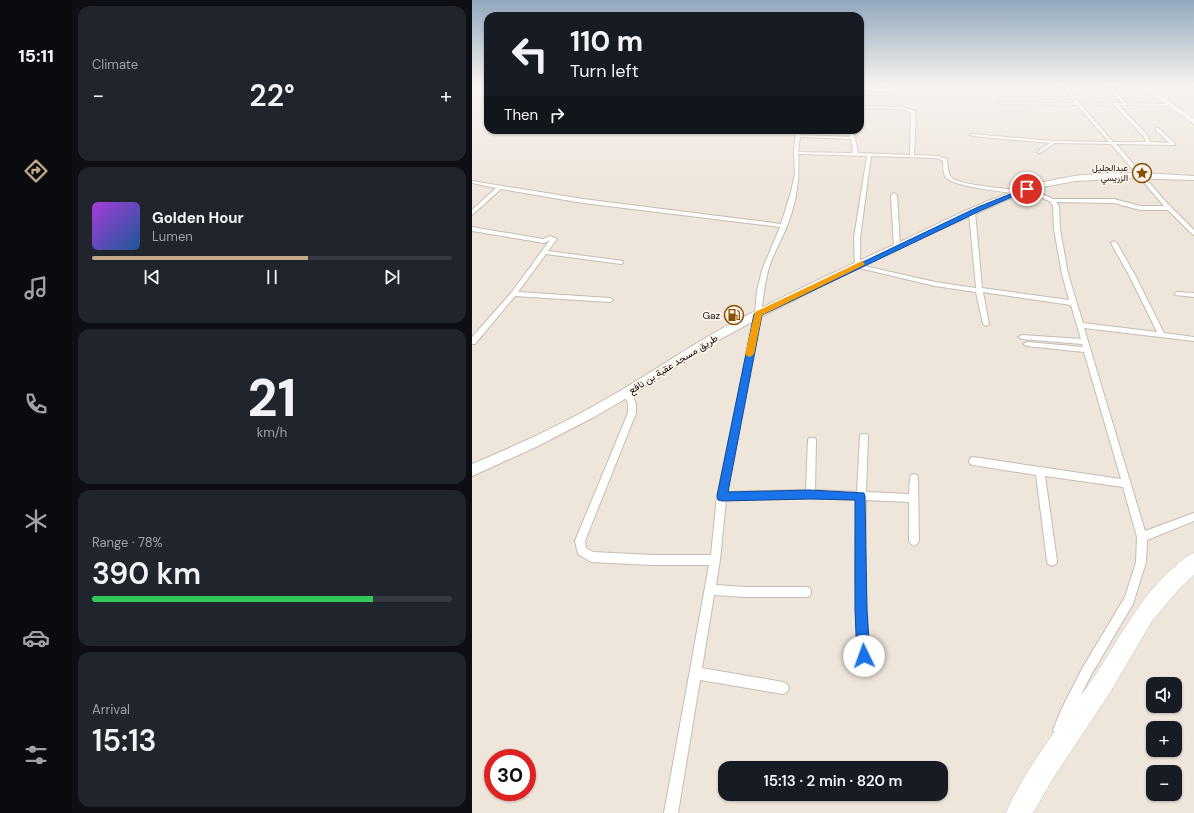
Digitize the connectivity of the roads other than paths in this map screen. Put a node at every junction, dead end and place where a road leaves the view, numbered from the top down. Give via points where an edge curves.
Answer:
1 (914, 123) edge
2 (1096, 123) edge
3 (1133, 123) edge
4 (1158, 129) dead end
5 (852, 134) edge
6 (972, 135) dead end
7 (798, 136) joint
8 (852, 138) junction
9 (1054, 142) junction
10 (1114, 144) junction
11 (1148, 144) junction
12 (1040, 152) dead end
13 (796, 153) junction
14 (856, 155) junction
15 (869, 156) junction
16 (912, 156) junction
17 (1141, 176) junction
18 (1194, 178) edge
19 (472, 182) edge
20 (499, 188) junction
21 (1023, 191) junction
22 (894, 195) dead end
23 (1052, 201) junction
24 (1169, 208) junction
25 (972, 212) junction
26 (472, 213) edge
27 (784, 226) junction
28 (472, 229) edge
29 (1192, 229) edge
30 (1194, 233) edge
31 (1114, 243) dead end
32 (897, 247) junction
33 (545, 252) junction
34 (621, 262) dead end
35 (857, 266) junction
36 (979, 290) junction
37 (513, 294) junction
38 (1177, 294) dead end
39 (1194, 295) edge
40 (610, 300) dead end
41 (1074, 303) junction
42 (758, 314) junction
43 (986, 324) dead end
44 (1081, 325) junction
45 (1161, 334) junction
46 (1022, 337) dead end
47 (1194, 339) edge
48 (472, 342) edge
49 (1027, 344) dead end
50 (1087, 346) junction
51 (627, 392) junction
52 (864, 436) dead end
53 (812, 440) dead end
54 (973, 461) dead end
55 (472, 470) edge
56 (1040, 472) junction
57 (914, 478) dead end
58 (1127, 484) junction
59 (810, 494) junction
60 (722, 496) junction
61 (860, 496) junction
62 (914, 498) junction
63 (1194, 517) edge
64 (1142, 537) junction
65 (914, 541) dead end
66 (715, 560) junction
67 (1052, 561) dead end
68 (1194, 562) edge
69 (710, 590) junction
70 (806, 592) dead end
71 (864, 656) dead end
72 (696, 673) junction
73 (783, 688) dead end
74 (1045, 768) junction
75 (671, 813) edge
76 (1020, 813) edge

1 - 16 street
2 - 10 street
3 - 11 street via 1146,137
4 - 11 street via 1173,144
5 - 8 street
6 - 9 street
7 - 8 street
7 - 13 street
8 - 14 street
9 - 10 street
9 - 12 street
10 - 11 street
10 - 17 street
13 - 14 street
13 - 27 street via 797,174
14 - 15 street
15 - 16 street
15 - 35 street via 858,238
16 - 21 street via 943,158 947,176 956,183
17 - 18 street, طريق مسجد عقبة بن نافع
17 - 21 street, طريق مسجد عقبة بن نافع via 1072,179
17 - 24 street
19 - 20 street
20 - 26 street
20 - 27 street
21 - 23 street
21 - 25 street, طريق مسجد عقبة بن نافع
22 - 32 street
23 - 24 street via 1114,201 1140,208
23 - 41 street via 1056,206 1061,256
24 - 29 street
25 - 32 street, طريق مسجد عقبة بن نافع
25 - 36 street
27 - 42 street via 765,270
28 - 33 street via 544,241 554,239
29 - 30 street
31 - 45 street
32 - 35 street, طريق مسجد عقبة بن نافع
33 - 34 street
33 - 37 street
35 - 36 street via 935,284
35 - 42 street, طريق مسجد عقبة بن نافع
36 - 41 street
36 - 43 street
37 - 40 street
37 - 48 street
38 - 39 street
41 - 44 street
42 - 51 street, طريق مسجد عقبة بن نافع via 705,343
42 - 60 street
44 - 45 street
44 - 50 street
45 - 47 street
46 - 50 street
49 - 50 street
50 - 58 street
51 - 55 street, طريق مسجد عقبة بن نافع via 578,421
51 - 66 street via 632,404 632,413 580,541 582,551 591,557
52 - 61 street
53 - 59 street
54 - 56 street
56 - 58 street
56 - 67 street
57 - 62 street
58 - 64 street
59 - 60 street
59 - 61 street
60 - 66 street
61 - 62 street
61 - 71 street
62 - 65 street
63 - 64 street
64 - 74 street via 1141,562 1129,600 1065,714
66 - 69 street
68 - 74 highway via 1172,582 1145,614 1103,683
69 - 70 street
69 - 72 street
72 - 73 street
72 - 75 street
74 - 76 highway

